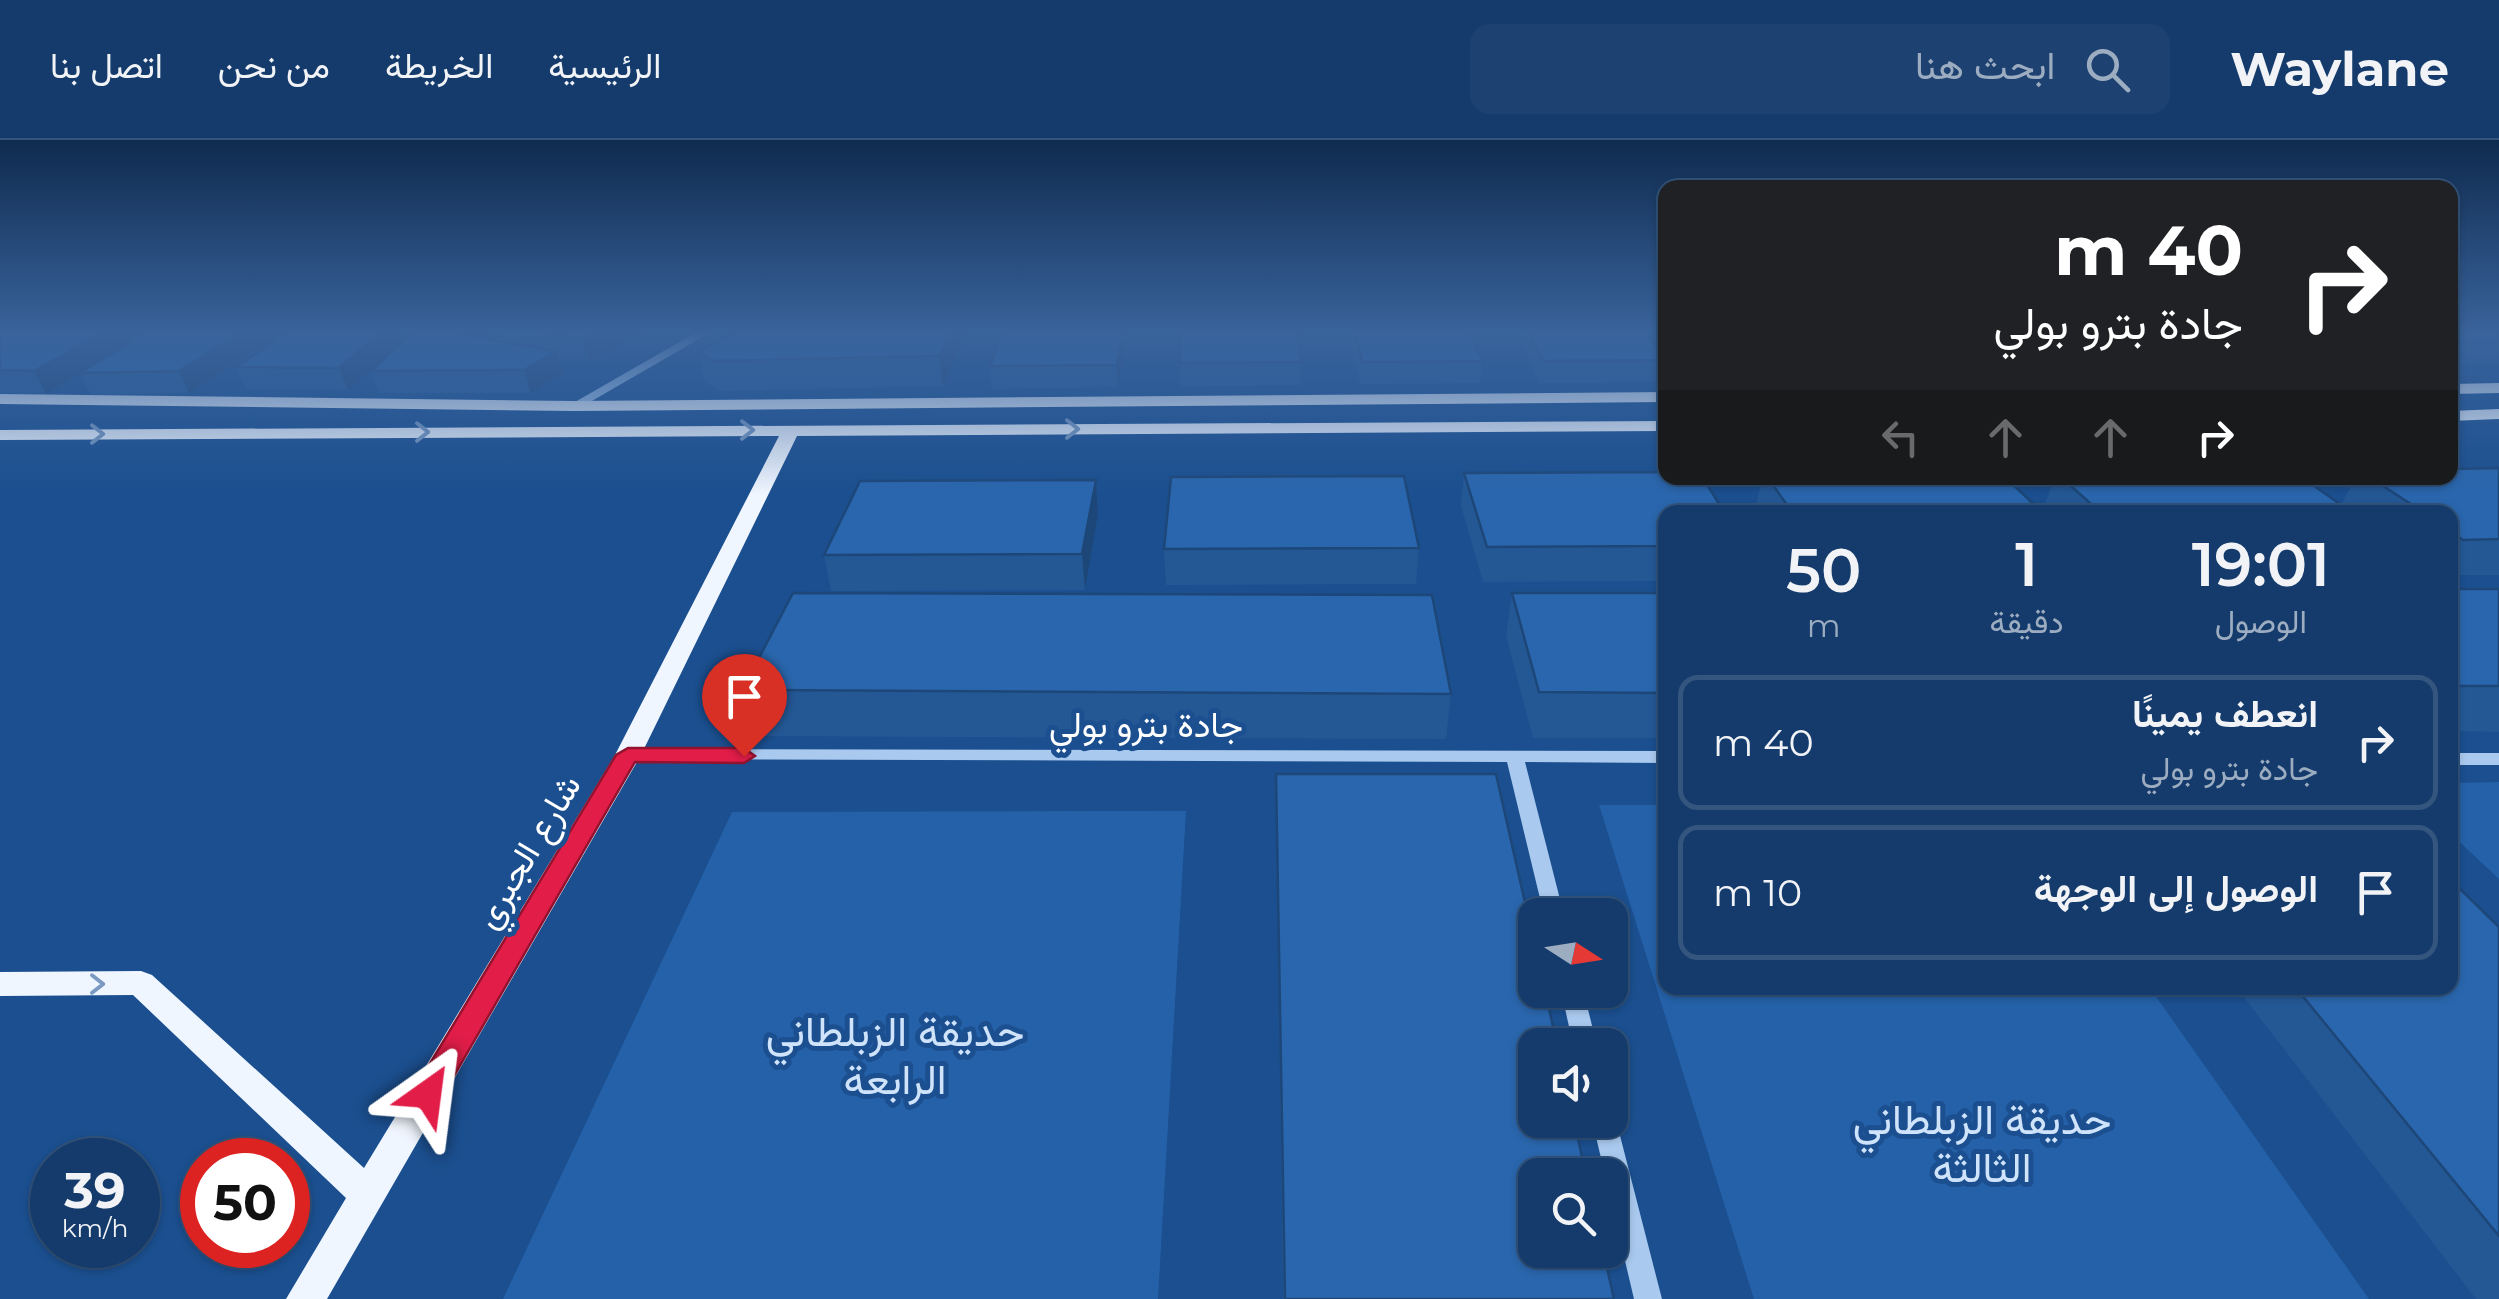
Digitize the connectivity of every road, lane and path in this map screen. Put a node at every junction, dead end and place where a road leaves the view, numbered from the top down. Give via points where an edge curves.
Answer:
1 (610, 386) edge
2 (2499, 388) edge
3 (2458, 389) edge
4 (1658, 397) edge
5 (0, 400) edge
6 (574, 406) junction
7 (2499, 414) edge
8 (2458, 419) edge
9 (2458, 421) edge
10 (2499, 424) edge
11 (1658, 426) edge
12 (791, 430) junction
13 (0, 435) edge
14 (628, 755) junction
15 (1515, 757) junction
16 (1658, 757) edge
17 (2458, 759) edge
18 (2499, 759) edge
19 (1550, 898) edge
20 (0, 984) edge
21 (1608, 1138) edge
22 (368, 1195) junction
23 (306, 1299) edge
24 (1648, 1299) edge

1 - 6 street
2 - 3 main road
4 - 6 main road
5 - 6 main road
7 - 8 main road
9 - 10 main road
12 -> 11 main road
13 -> 12 main road
12 - 14 main road, شارع الجبري
14 - 15 street, جادة بترو بولي
14 - 22 main road, شارع الجبري
15 - 16 street, جادة بترو بولي
15 - 19 street
17 - 18 street
20 -> 22 main road via 140,984
21 - 24 street
22 - 23 main road, شارع الجبري

